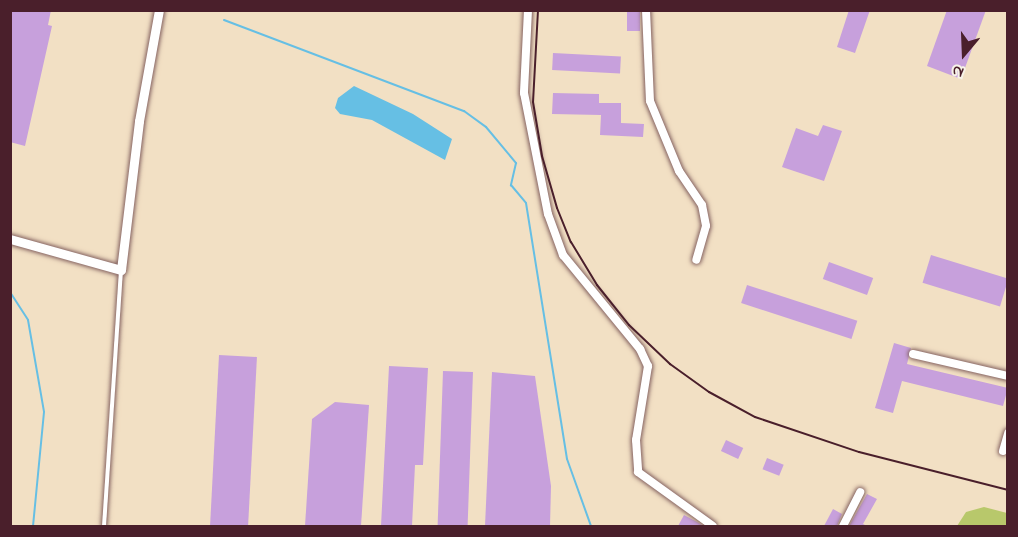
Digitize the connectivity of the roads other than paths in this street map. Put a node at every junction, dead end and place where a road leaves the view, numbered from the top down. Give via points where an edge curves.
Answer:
1 (159, 10) edge
2 (528, 10) edge
3 (646, 10) edge
4 (10, 239) edge
5 (696, 260) dead end
6 (121, 270) junction
7 (914, 354) dead end
8 (1008, 376) edge
9 (1008, 433) edge
10 (1003, 451) dead end
11 (860, 492) dead end
12 (104, 526) edge
13 (713, 526) edge
14 (843, 526) edge

1 - 6 street via 139,121
2 - 13 street via 524,93 548,214 563,255 640,349 648,366 636,440 638,472
3 - 5 street via 650,101 679,171 702,205 706,226
4 - 6 street
6 - 12 lane
7 - 8 street
9 - 10 street
11 - 14 street

